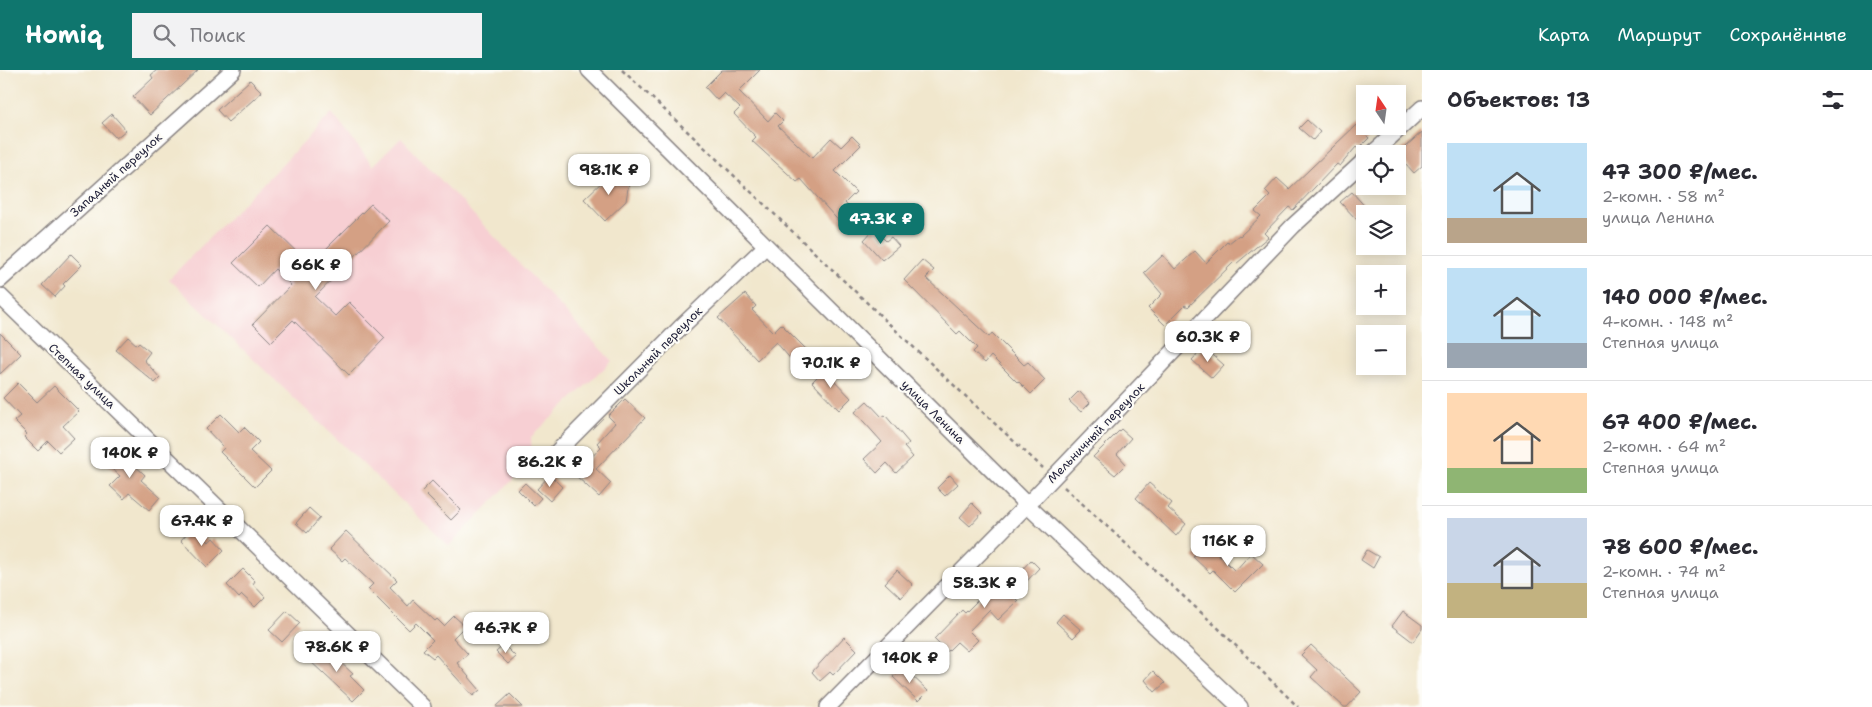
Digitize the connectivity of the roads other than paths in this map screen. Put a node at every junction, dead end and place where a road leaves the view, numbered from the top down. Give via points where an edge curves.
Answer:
1 (233, 70) edge
2 (589, 70) edge
3 (1422, 108) edge
4 (1382, 145) edge
5 (1356, 168) edge
6 (766, 246) junction
7 (0, 280) edge
8 (0, 296) edge
9 (552, 457) dead end
10 (1028, 505) junction
11 (423, 707) edge
12 (828, 707) edge
13 (1240, 707) edge

1 - 7 street, Западный переулок
2 - 6 street, улица Ленина
3 - 4 street
5 - 10 street, Мельничный переулок via 1293,226
6 - 9 street, Школьный переулок
6 - 10 street, улица Ленина
8 - 11 street, Степная улица
10 - 12 street, Мельничный переулок
10 - 13 street, улица Ленина

